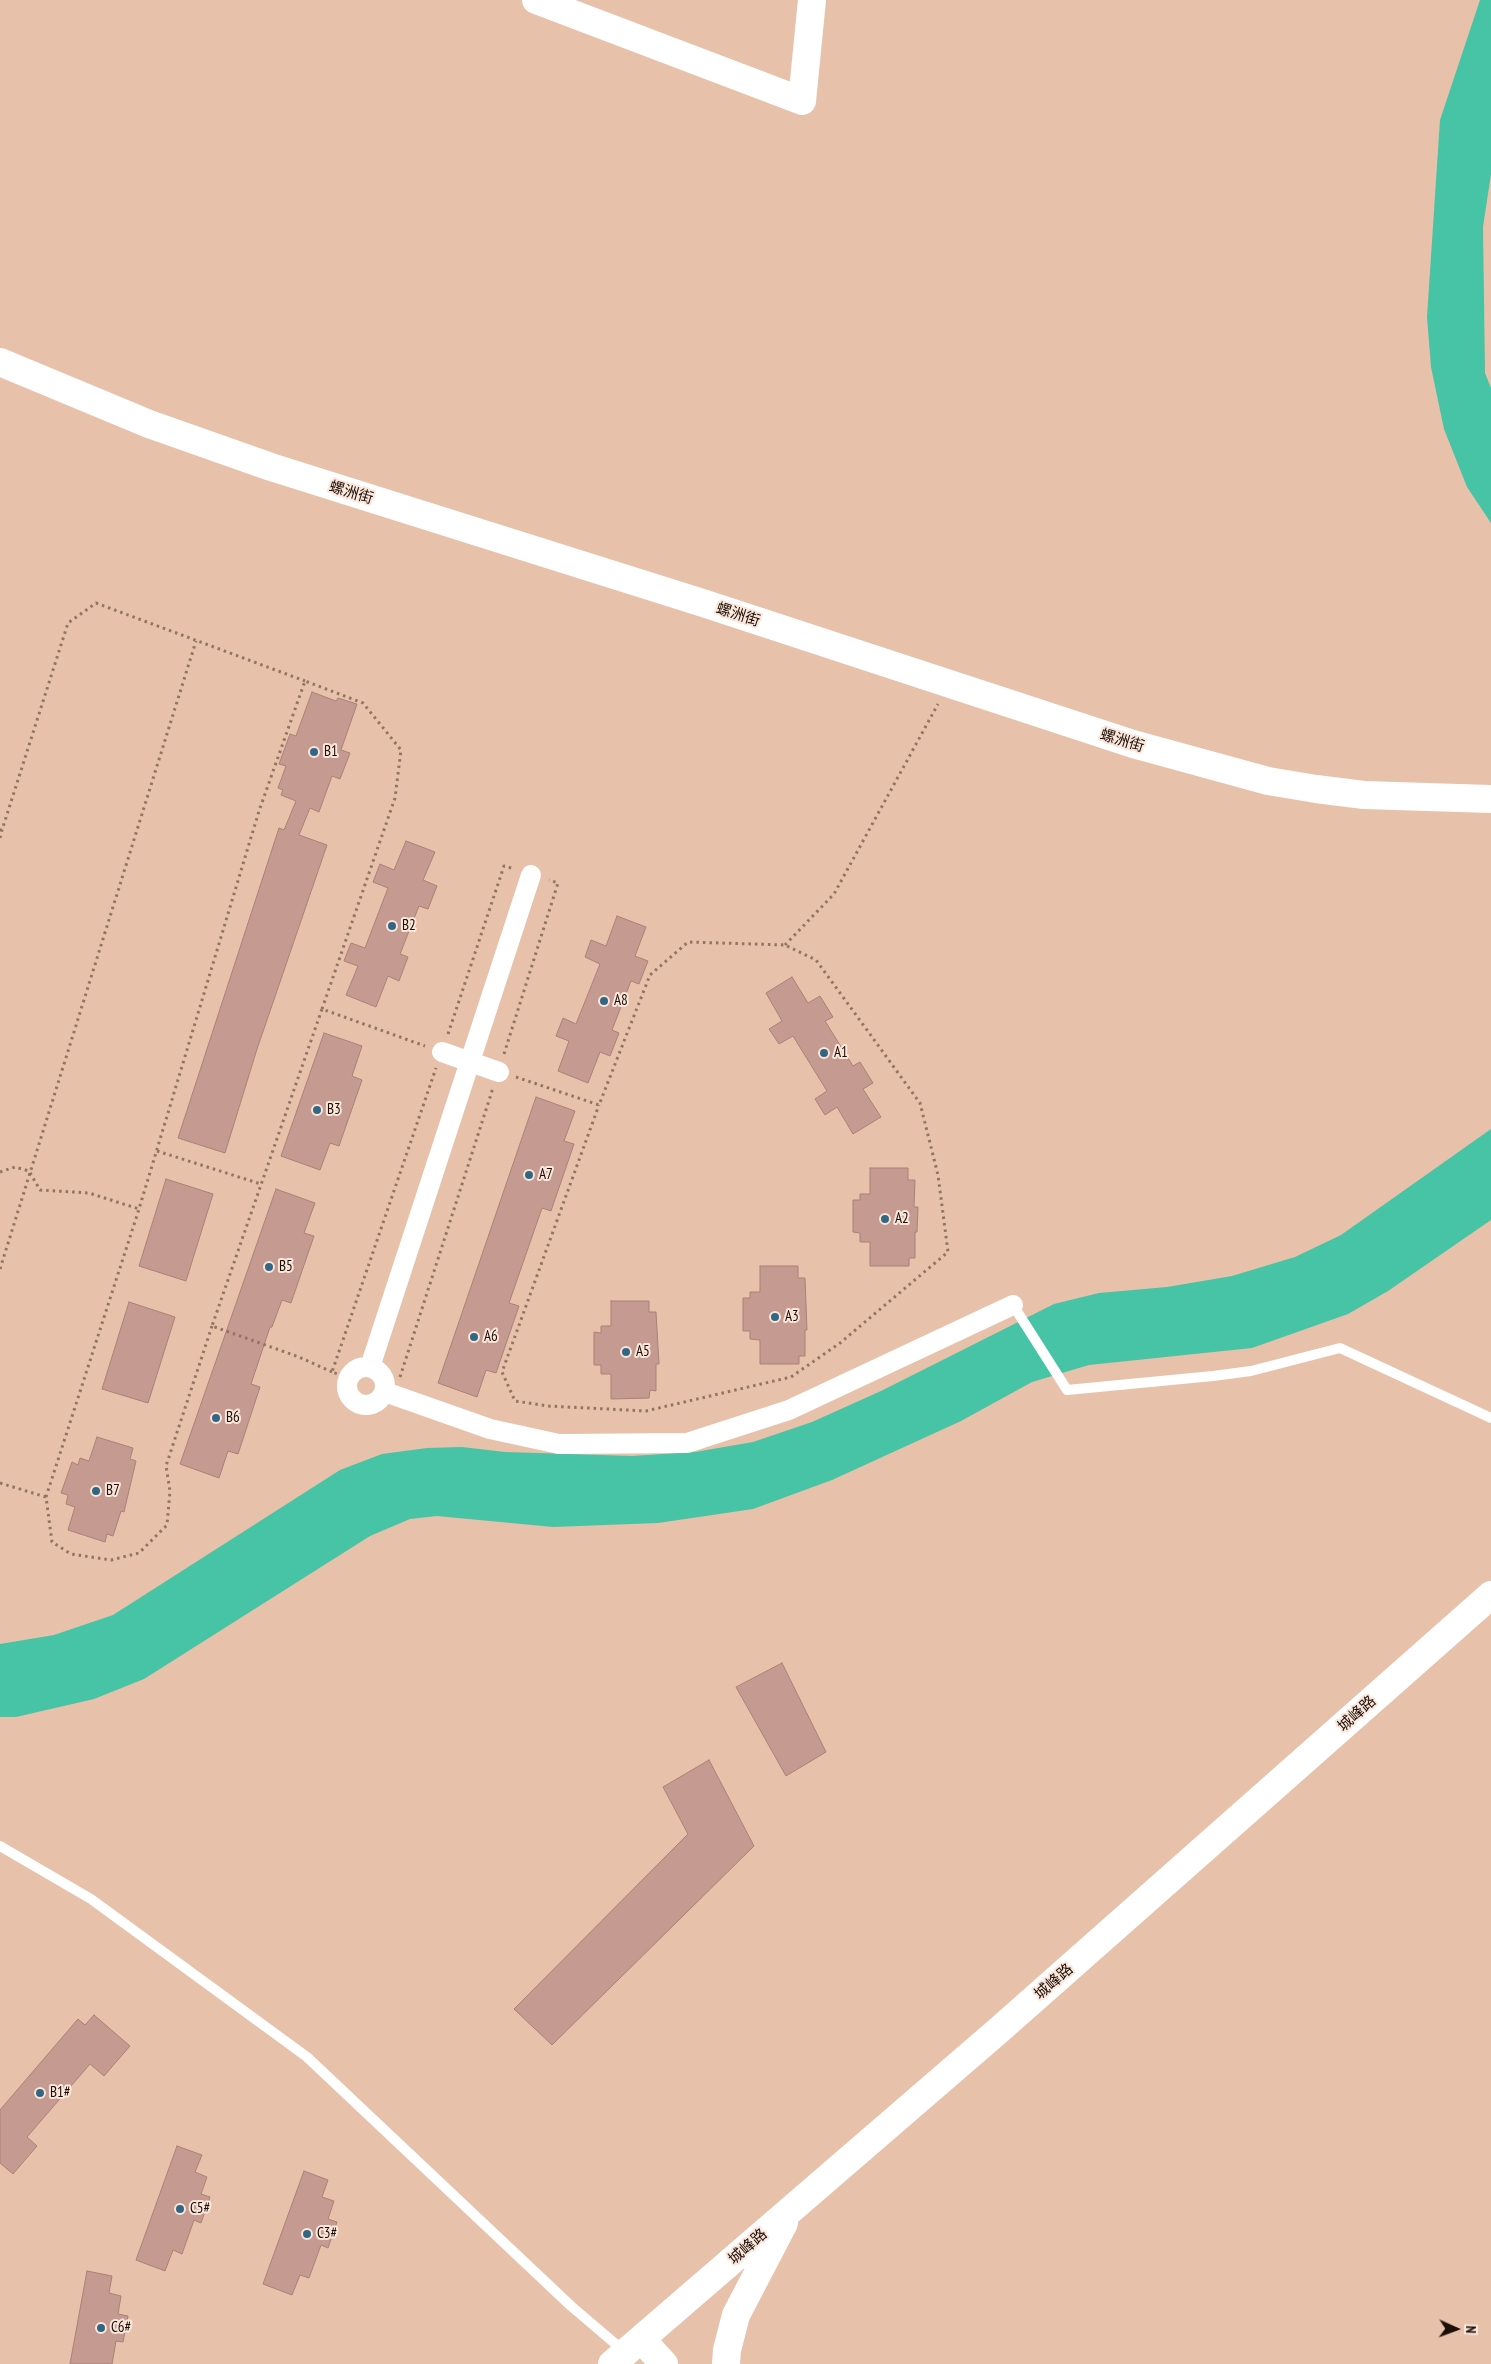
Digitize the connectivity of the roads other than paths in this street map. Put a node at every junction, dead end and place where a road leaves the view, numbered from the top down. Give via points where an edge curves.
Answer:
1 (536, 0) edge
2 (812, 0) edge
3 (0, 362) edge
4 (1491, 799) edge
5 (531, 875) road end
6 (442, 1052) road end
7 (470, 1062) junction
8 (499, 1072) road end
9 (1014, 1306) joint
10 (370, 1367) junction
11 (389, 1393) junction
12 (1491, 1418) edge
13 (1491, 1595) edge
14 (0, 1846) edge
15 (791, 2210) junction
16 (629, 2355) edge
17 (664, 2364) edge
18 (726, 2364) edge

1 - 2 street via 802,101
3 - 4 street, 螺洲街 via 148,424 271,467 706,604 1133,744 1268,781 1364,795
5 - 7 street
6 - 7 street
7 - 8 street
7 - 10 street
9 - 11 street via 789,1410 687,1443 559,1444 490,1429
9 - 12 lane via 1067,1390 1250,1371 1340,1348
10 - 11 street via 381,1374
10 - 11 street via 341,1375 350,1396 360,1404 372,1405
13 - 15 street, 城峰路
14 - 16 lane via 91,1899 306,2057 571,2306
15 - 16 street, 城峰路
15 - 18 street via 736,2315
16 - 17 street

